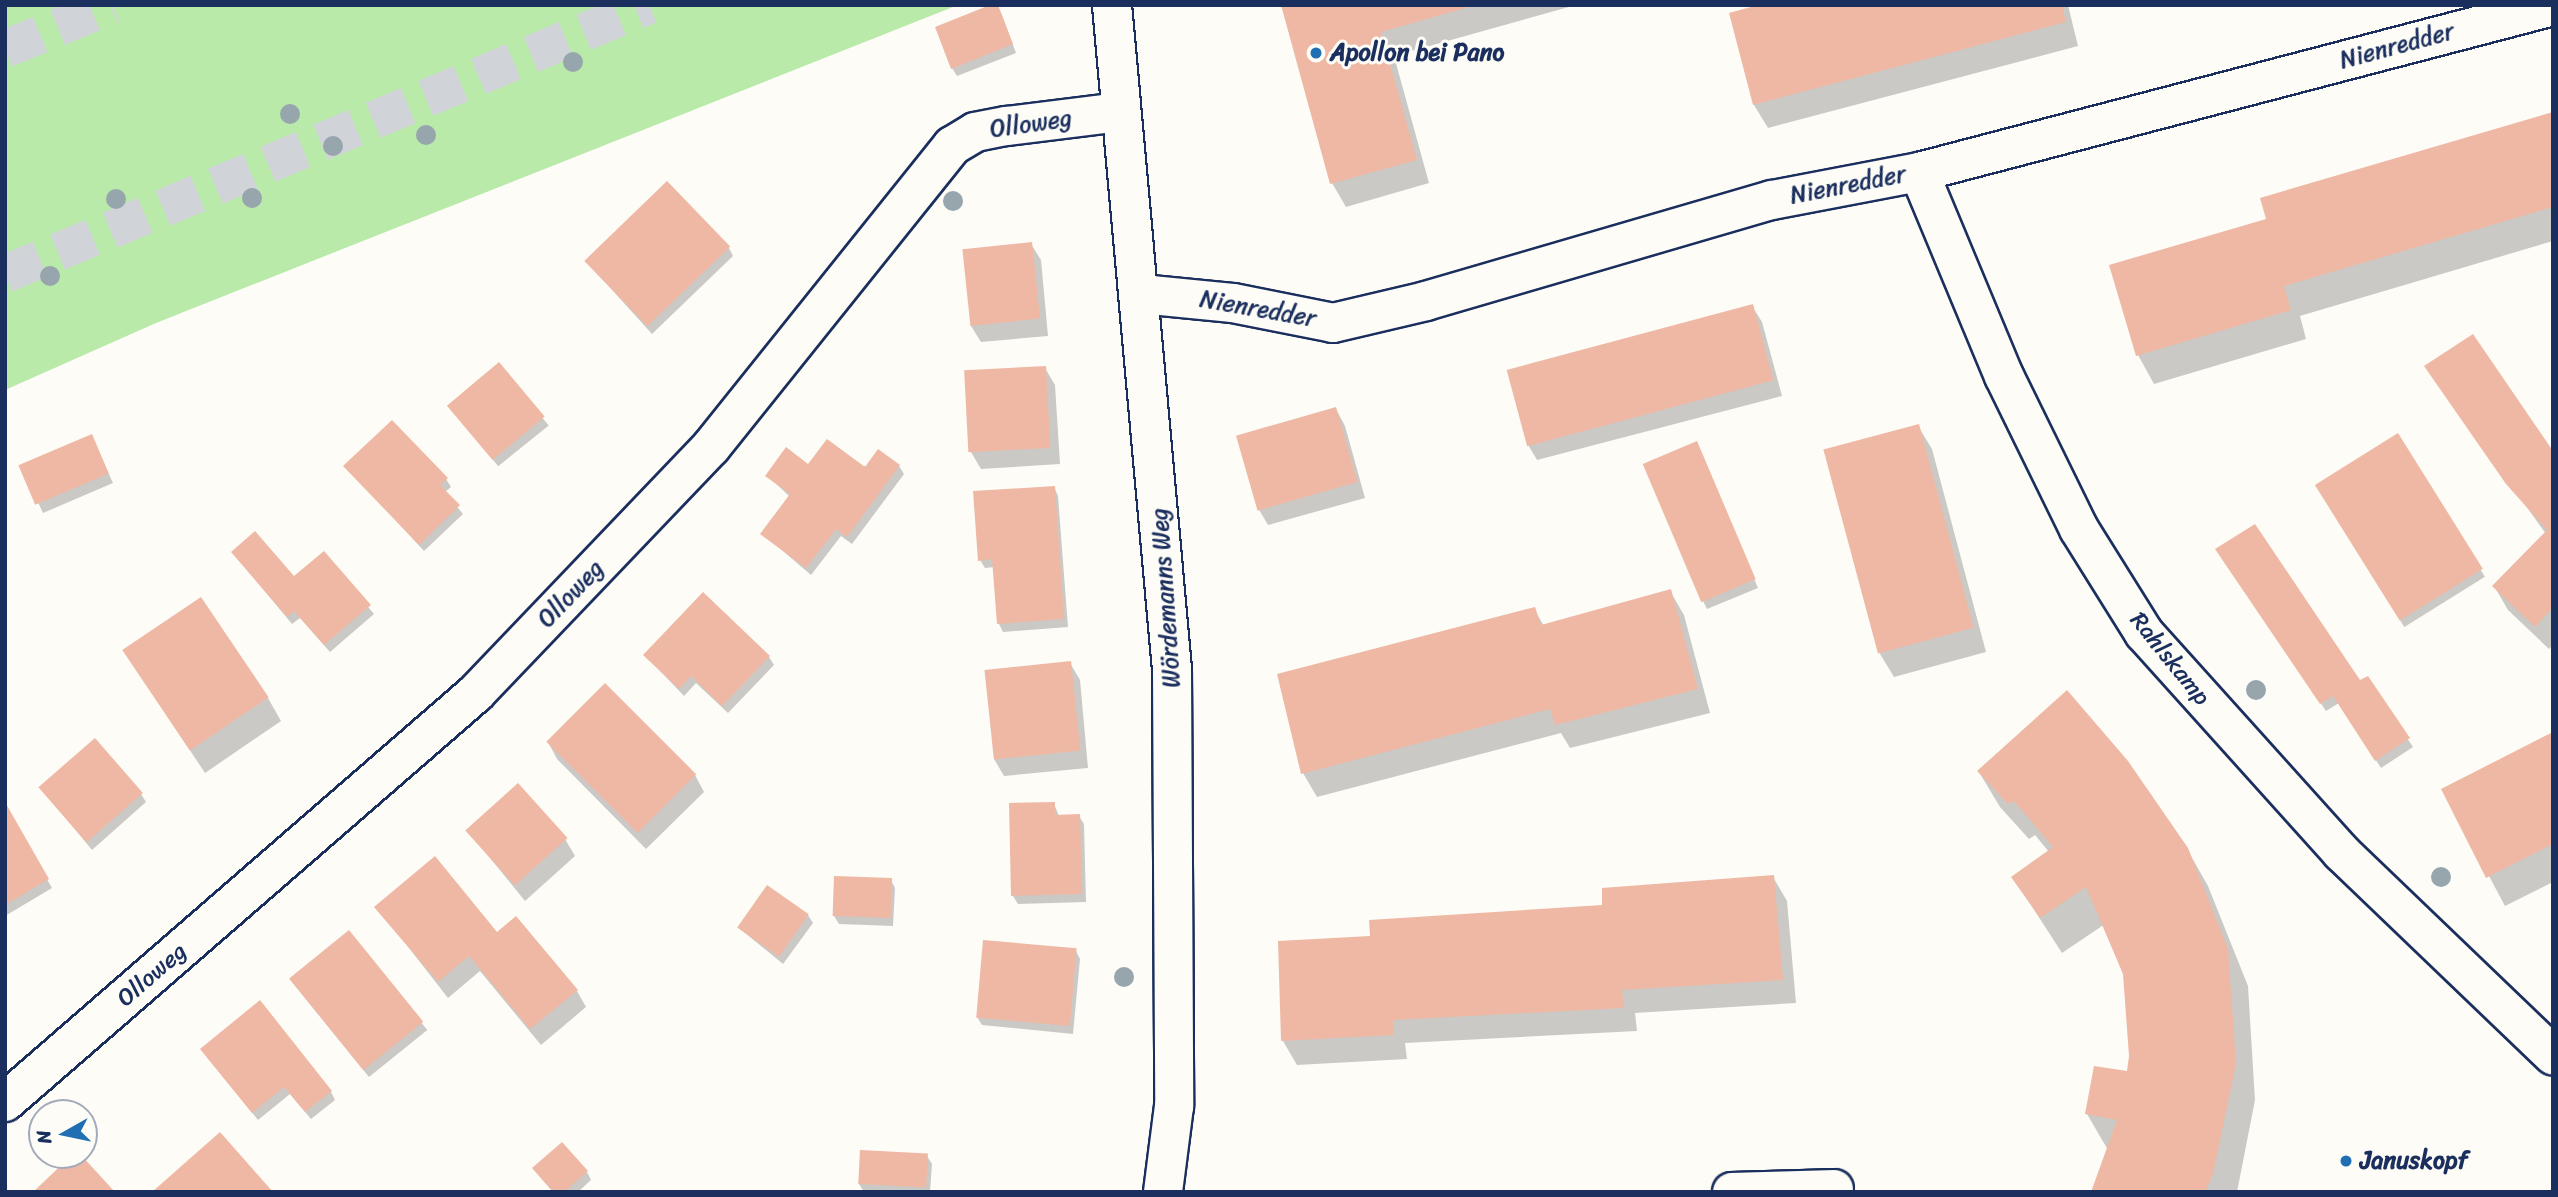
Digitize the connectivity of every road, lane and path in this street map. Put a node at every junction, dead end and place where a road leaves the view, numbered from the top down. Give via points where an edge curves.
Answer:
1 (1112, 5) edge
2 (2553, 6) edge
3 (1120, 112) junction
4 (1919, 172) junction
5 (1141, 293) junction
6 (2553, 1055) edge
7 (5, 1102) edge
8 (1834, 1189) dead end
9 (1163, 1192) edge
10 (1732, 1192) edge

1 - 3 street, Wördemanns Weg
2 - 4 street, Nienredder
3 - 5 street, Wördemanns Weg
3 - 7 street, Olloweg via 975,132 952,146 711,447 476,694
4 - 5 street, Nienredder via 1772,200 1426,302 1334,323 1222,301
4 - 6 street, Rahlskamp via 2004,376 2073,517 2144,633 2341,852
5 - 9 street, Wördemanns Weg via 1172,670 1174,1106
8 - 10 street

